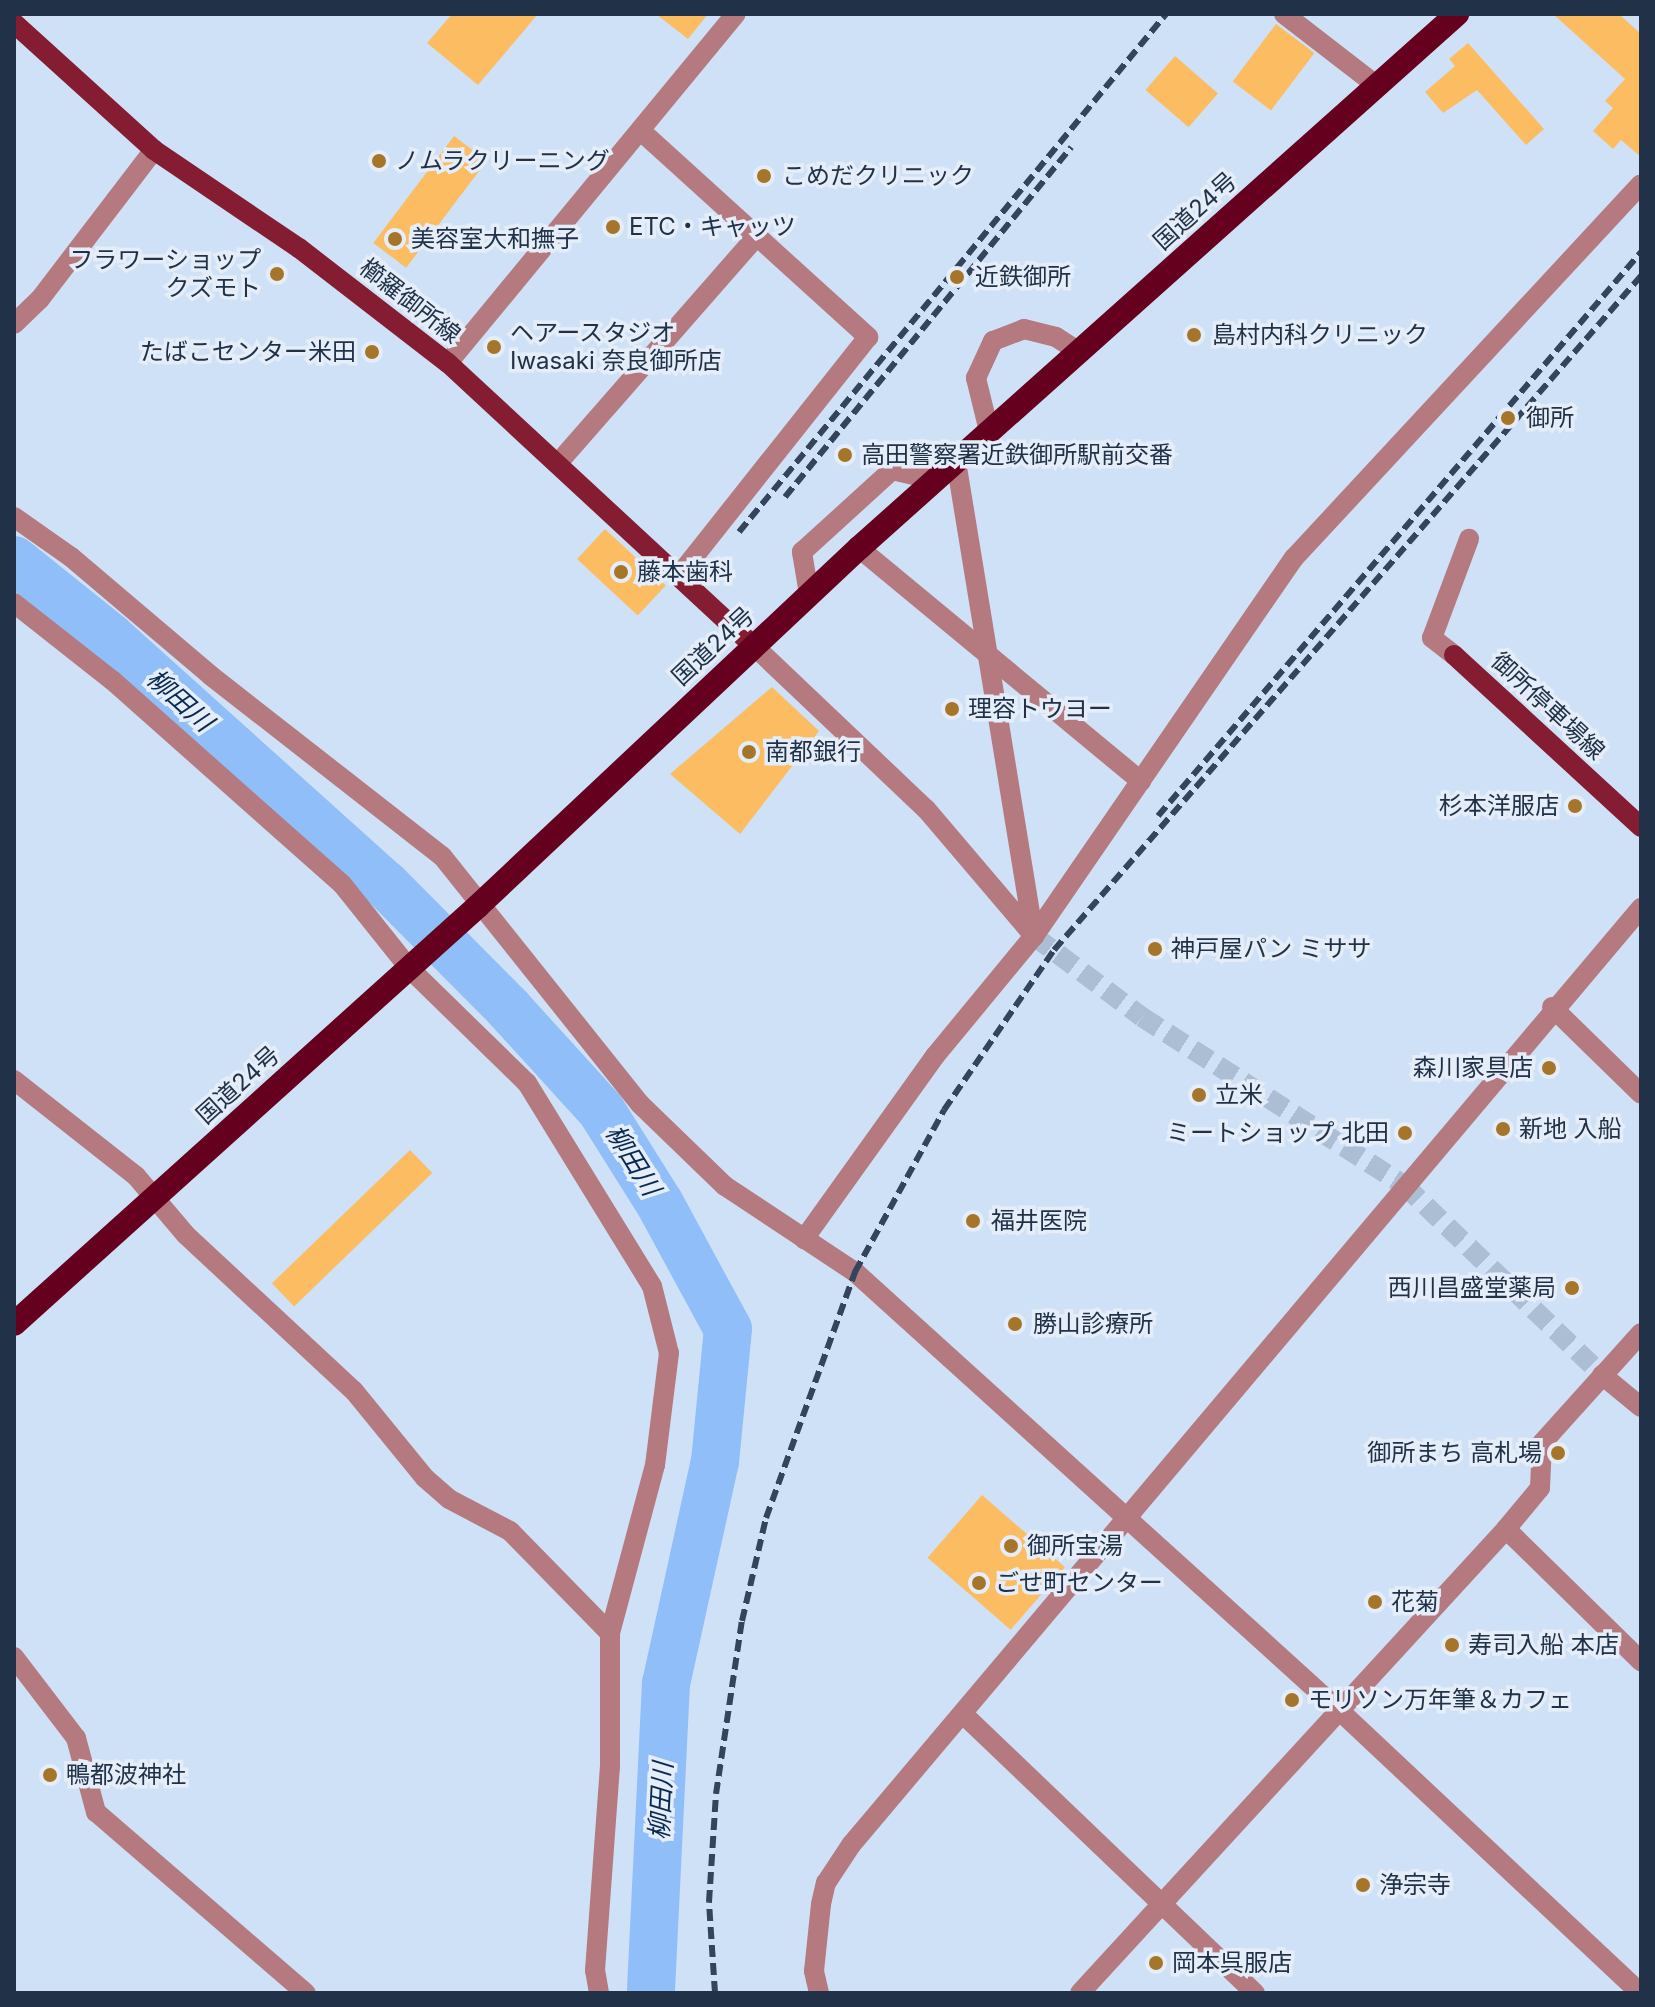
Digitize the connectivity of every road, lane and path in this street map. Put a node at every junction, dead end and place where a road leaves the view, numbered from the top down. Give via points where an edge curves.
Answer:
1 (736, 14) edge
2 (1284, 14) edge
3 (1457, 14) edge
4 (14, 23) edge
5 (1377, 86) junction
6 (641, 131) junction
7 (154, 150) junction
8 (1641, 184) edge
9 (757, 236) junction
10 (14, 324) edge
11 (1079, 352) junction
12 (448, 363) junction
13 (989, 431) junction
14 (956, 461) junction
15 (559, 462) junction
16 (935, 480) junction
17 (14, 517) edge
18 (1469, 539) dead end
19 (859, 548) junction
20 (680, 574) junction
21 (809, 594) junction
22 (14, 603) edge
23 (754, 646) junction
24 (1454, 655) joint
25 (988, 656) junction
26 (1141, 781) junction
27 (1641, 827) edge
28 (1641, 908) edge
29 (470, 912) junction
30 (1034, 936) junction
31 (416, 961) junction
32 (1552, 1007) junction
33 (14, 1080) edge
34 (1641, 1094) edge
35 (155, 1198) junction
36 (804, 1239) junction
37 (14, 1324) edge
38 (1641, 1333) edge
39 (1602, 1375) junction
40 (1641, 1407) edge
41 (1125, 1520) junction
42 (1506, 1529) junction
43 (610, 1633) junction
44 (14, 1657) edge
45 (1641, 1661) edge
46 (1341, 1712) junction
47 (963, 1714) junction
48 (1163, 1902) junction
49 (306, 1993) edge
50 (599, 1993) edge
51 (819, 1993) edge
52 (1080, 1993) edge
53 (1255, 1993) edge
54 (1640, 1993) edge

1 - 6 street
2 - 5 street
3 - 5 highway, 国道24号
4 - 7 main road, 櫛羅御所線
5 - 11 highway, 国道24号
6 - 9 street
6 - 12 street
7 - 10 street via 40,299
7 - 12 main road, 櫛羅御所線 via 299,248
8 - 26 street via 1294,558
9 - 15 street
9 - 20 street via 868,337
11 - 13 highway, 国道24号
11 - 13 street via 1056,337 1024,329 993,341 976,378
12 - 15 main road, 櫛羅御所線
13 - 14 highway, 国道24号
14 - 16 highway, 国道24号
14 - 25 street
15 - 20 main road, 櫛羅御所線
16 - 19 highway, 国道24号
16 - 21 street via 892,470 802,552
17 - 29 street via 71,557 210,675 442,856
18 - 24 street via 1432,638
19 - 21 highway, 国道24号
19 - 25 street
20 - 23 main road, 櫛羅御所線
21 - 23 highway, 国道24号
22 - 31 street via 112,680 342,884
23 - 29 highway, 国道24号
23 - 30 street via 926,809
24 - 27 main road, 御所停車場線
25 - 26 street
25 - 30 street
26 - 30 street
28 - 32 street
29 - 31 highway, 国道24号
29 - 36 street via 578,1022 640,1104 725,1186
30 - 36 street via 935,1056
31 - 35 highway, 国道24号
31 - 43 street via 527,1083 652,1286 669,1353 655,1465
32 - 34 street
32 - 41 street
33 - 35 street via 136,1176
35 - 37 highway, 国道24号
35 - 43 street via 186,1235 354,1391 425,1478 449,1499 510,1531
36 - 41 street via 855,1272
38 - 39 street
39 - 40 street
39 - 42 street via 1542,1443 1540,1488
41 - 46 street
41 - 47 street
42 - 45 street
42 - 46 street
43 - 50 street via 610,1766 595,1970
44 - 49 street via 76,1738 96,1812
46 - 48 street
46 - 54 street
47 - 48 street
47 - 51 street via 830,1875 818,1925 814,1971
48 - 52 street
48 - 53 street

